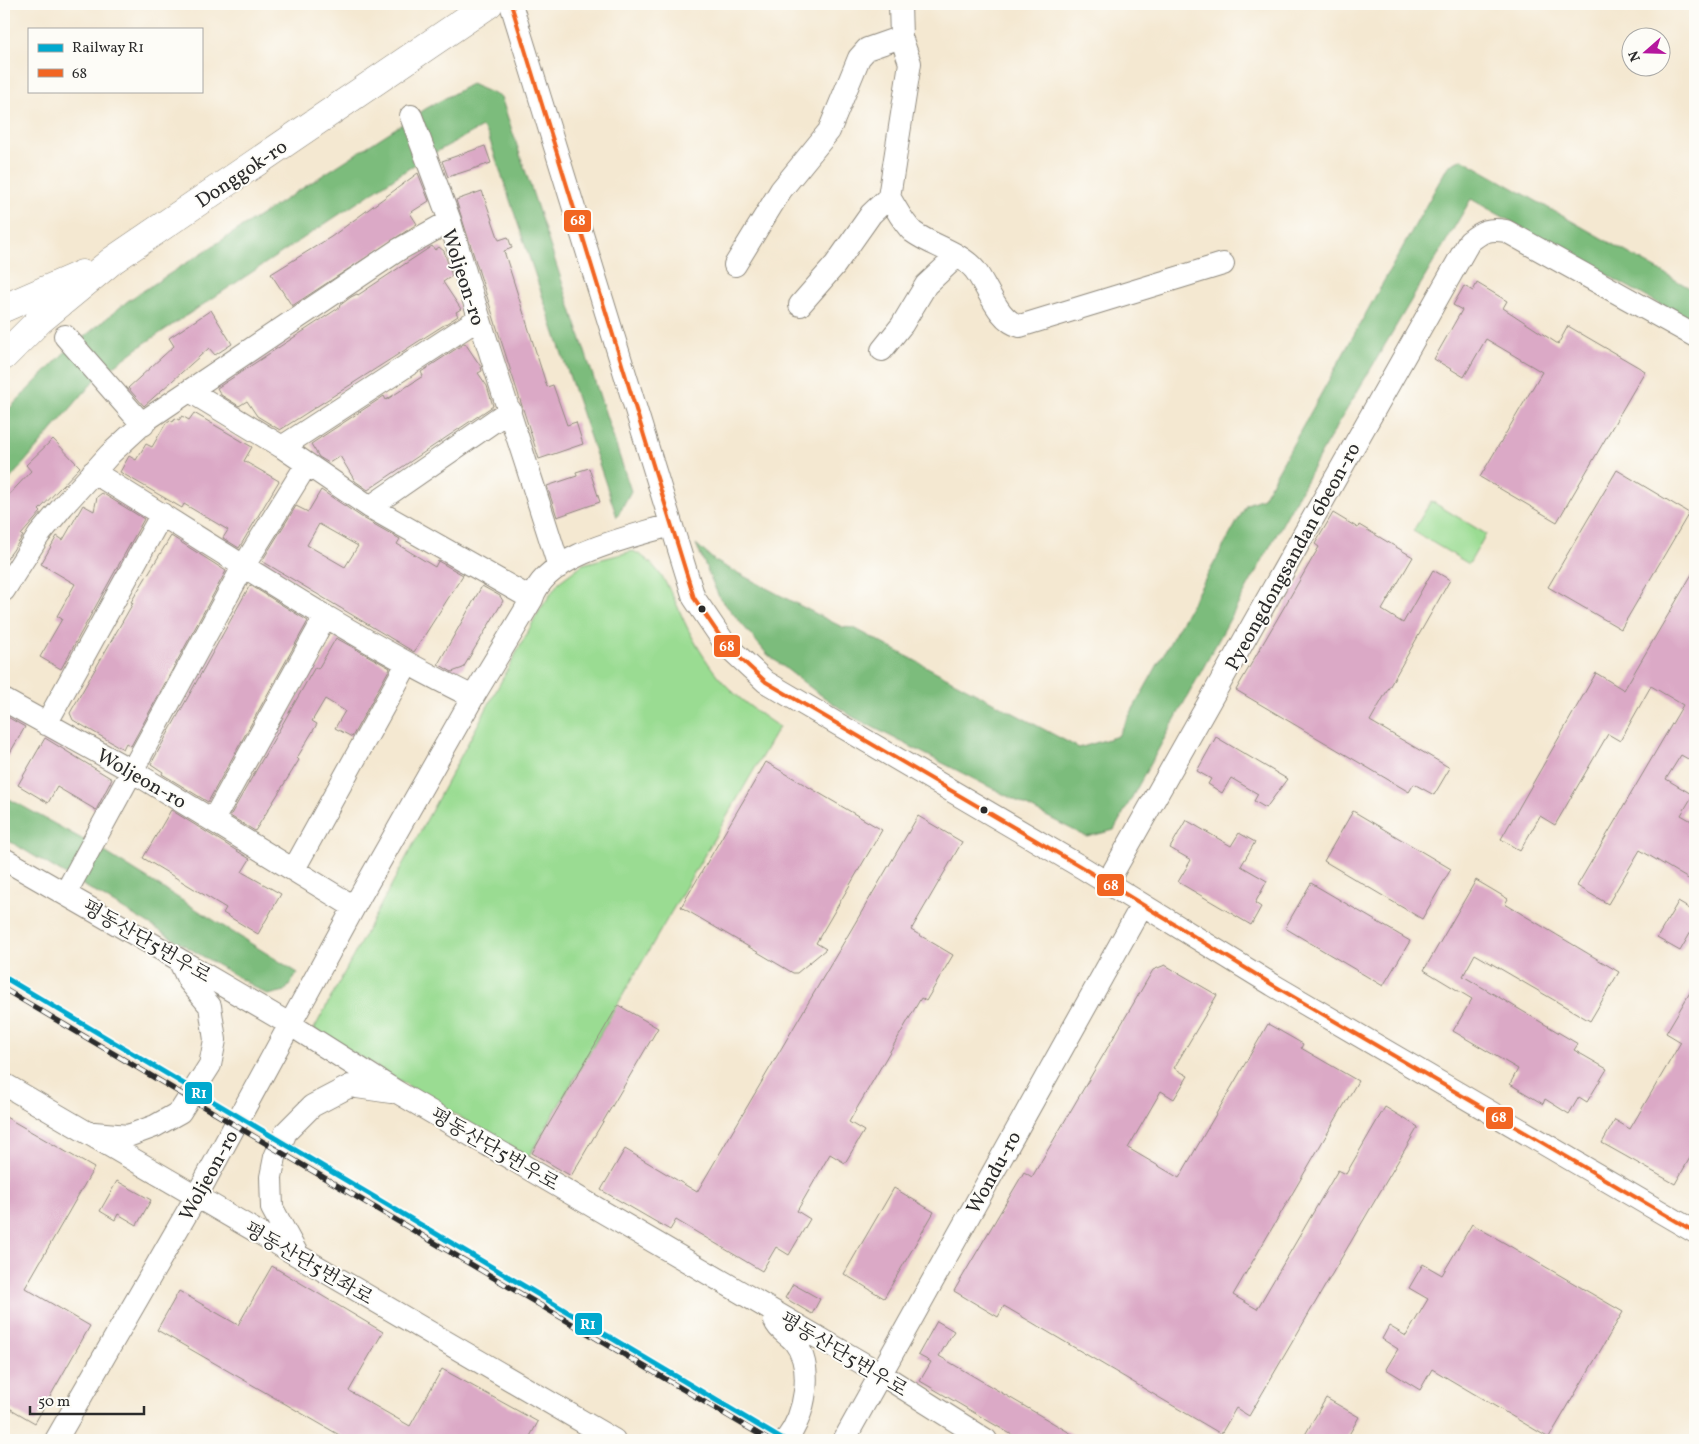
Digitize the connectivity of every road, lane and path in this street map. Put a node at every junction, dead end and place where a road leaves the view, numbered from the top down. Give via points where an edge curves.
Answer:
1 (489, 4) edge
2 (511, 4) edge
3 (900, 4) edge
4 (901, 38) junction
5 (411, 116) dead end
6 (889, 197) junction
7 (450, 221) junction
8 (957, 256) junction
9 (113, 260) junction
10 (1223, 264) dead end
11 (734, 265) dead end
12 (800, 305) dead end
13 (4, 308) edge
14 (478, 319) junction
15 (66, 336) dead end
16 (1695, 336) edge
17 (882, 350) dead end
18 (4, 356) edge
19 (190, 391) junction
20 (510, 410) junction
21 (143, 425) junction
22 (282, 447) junction
23 (307, 464) junction
24 (93, 472) junction
25 (370, 507) junction
26 (162, 514) junction
27 (670, 525) junction
28 (243, 567) junction
29 (559, 567) junction
30 (4, 590) edge
31 (532, 599) junction
32 (325, 617) junction
33 (406, 664) junction
34 (473, 697) junction
35 (4, 700) edge
36 (46, 724) junction
37 (132, 772) junction
38 (213, 820) junction
39 (4, 859) edge
40 (294, 869) junction
41 (1107, 883) junction
42 (65, 894) junction
43 (1142, 905) junction
44 (354, 907) junction
45 (178, 959) junction
46 (291, 1026) junction
47 (4, 1084) edge
48 (397, 1092) junction
49 (86, 1132) junction
50 (196, 1197) junction
51 (1695, 1232) edge
52 (299, 1257) junction
53 (769, 1309) junction
54 (881, 1374) junction
55 (56, 1440) edge
56 (614, 1440) edge
57 (786, 1440) edge
58 (844, 1440) edge
59 (986, 1440) edge

1 - 9 main road, Donggok-ro
2 - 27 street
3 - 4 street
4 - 6 street via 910,63
4 - 11 street via 867,49 859,58 829,131 781,190
5 - 7 street
6 - 8 street via 913,231
6 - 12 street via 871,214 835,265
7 - 14 street, Woljeon-ro
7 - 19 street, Woljeon-ro via 398,250
8 - 10 street via 975,270 1012,325 1020,326
8 - 17 street via 926,285 902,325
9 - 13 main road
9 - 18 main road, Donggok-ro via 39,321
14 - 20 street, Woljeon-ro
14 - 22 street
15 - 21 street
16 - 41 street, Pyeongdongsandan 6beon-ro via 1506,231 1490,228 1469,242
19 - 21 street, Woljeon-ro
19 - 22 street
20 - 25 street
20 - 29 street, Woljeon-ro
21 - 24 street, Woljeon-ro
22 - 23 street
23 - 25 street
23 - 28 street
24 - 26 street
24 - 30 street, Woljeon-ro via 39,534
25 - 31 street
26 - 28 street
26 - 36 street
27 - 29 street, Woljeon-ro via 571,557
27 - 41 street via 694,598 726,646 766,682
28 - 32 street
28 - 37 street
29 - 31 street, Woljeon-ro via 536,587
31 - 34 street, Woljeon-ro
32 - 33 street
32 - 38 street
33 - 34 street
33 - 40 street
34 - 44 street, Woljeon-ro
35 - 36 street, Woljeon-ro
36 - 37 street, Woljeon-ro
37 - 38 street, Woljeon-ro
37 - 42 street
38 - 40 street, Woljeon-ro
39 - 42 street, 평동산단5번우로
40 - 44 street, Woljeon-ro
41 - 43 street
42 - 45 street, 평동산단5번우로
43 - 51 street
43 - 54 street, Wondu-ro
44 - 46 street, Woljeon-ro
45 - 46 street, 평동산단5번우로
45 - 49 street via 189,981 210,1006 215,1040 210,1065 180,1112 155,1126 128,1136
46 - 48 street, 평동산단5번우로
46 - 50 street, Woljeon-ro
47 - 49 street, 평동산단5번좌로
48 - 52 street via 350,1086 312,1106 286,1132 275,1157 271,1177 272,1208
48 - 53 street, 평동산단5번우로
49 - 50 street, 평동산단5번좌로
50 - 52 street, 평동산단5번좌로
50 - 55 street, Woljeon-ro
52 - 56 street, 평동산단5번좌로
53 - 54 street, 평동산단5번우로
53 - 57 street via 778,1328 794,1341 804,1364 803,1410
54 - 58 street, Wondu-ro
54 - 59 street, 평동산단5번우로

